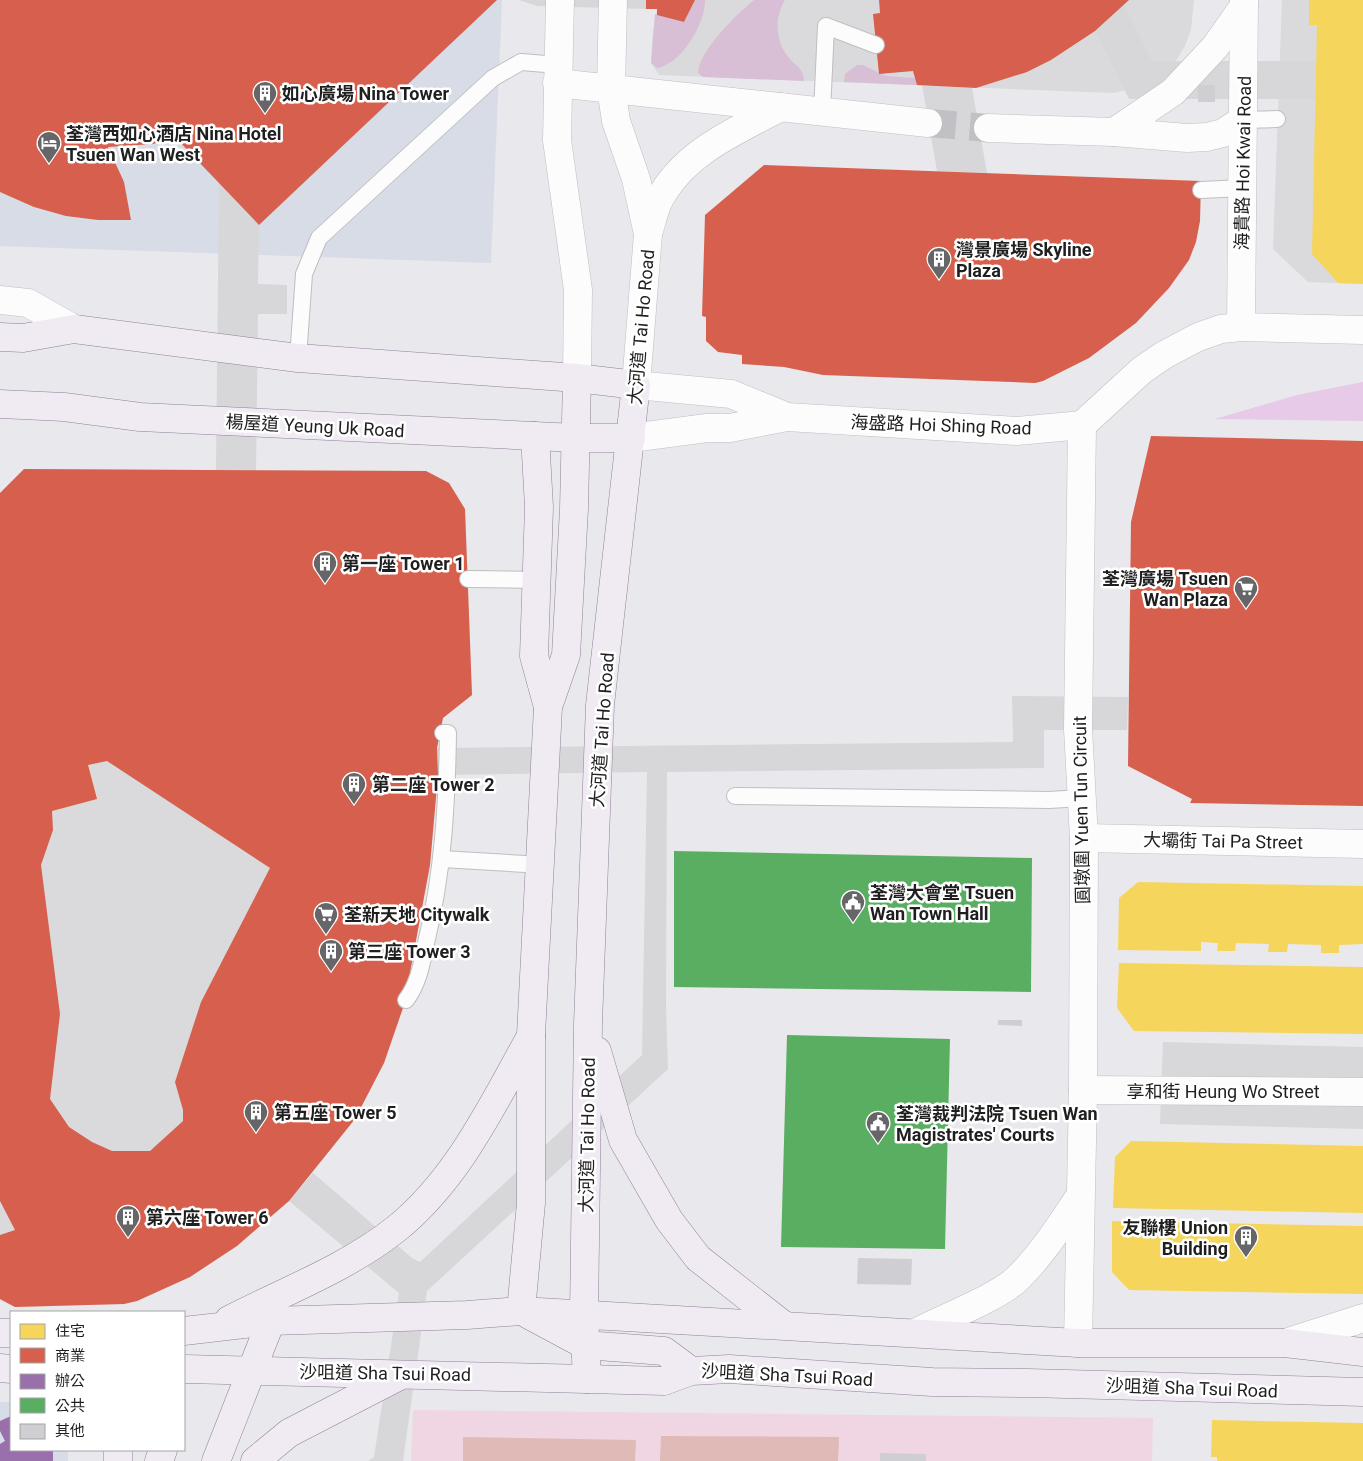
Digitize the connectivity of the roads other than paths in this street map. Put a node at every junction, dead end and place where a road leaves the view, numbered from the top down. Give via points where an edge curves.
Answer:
1 (560, 0) edge
2 (614, 0) edge
3 (1244, 3) edge
4 (876, 45) dead end
5 (558, 74) junction
6 (611, 88) junction
7 (781, 107) junction
8 (822, 112) junction
9 (1277, 119) dead end
10 (1243, 120) junction
11 (928, 123) tunnel mouth
12 (988, 128) tunnel mouth
13 (1114, 132) junction
14 (1243, 188) junction
15 (1201, 190) dead end
16 (648, 234) junction
17 (0, 300) edge
18 (1241, 326) junction
19 (74, 329) junction
20 (1363, 330) edge
21 (0, 337) edge
22 (298, 358) junction
23 (576, 378) junction
24 (636, 385) junction
25 (0, 404) edge
26 (788, 417) junction
27 (1082, 425) junction
28 (535, 436) junction
29 (576, 438) junction
30 (631, 438) junction
31 (468, 579) dead end
32 (537, 580) junction
33 (548, 708) junction
34 (443, 733) dead end
35 (735, 796) dead end
36 (1081, 798) junction
37 (1084, 838) junction
38 (1363, 844) edge
39 (442, 859) junction
40 (542, 865) junction
41 (406, 1000) dead end
42 (588, 1024) junction
43 (531, 1035) junction
44 (1083, 1090) junction
45 (1363, 1092) edge
46 (1080, 1196) junction
47 (521, 1310) junction
48 (584, 1315) junction
49 (1363, 1318) edge
50 (271, 1321) junction
51 (782, 1324) junction
52 (197, 1331) edge
53 (915, 1333) junction
54 (1078, 1343) junction
55 (1285, 1343) junction
56 (585, 1345) junction
57 (1363, 1352) edge
58 (251, 1370) junction
59 (691, 1371) junction
60 (404, 1373) junction
61 (186, 1375) edge
62 (586, 1379) junction
63 (1363, 1392) edge
64 (216, 1461) edge
65 (255, 1461) edge

1 - 5 street
2 - 6 street, 大河道 Tai Ho Road
3 - 10 street, 海貴路 Hoi Kwai Road
3 - 13 street via 1215,47 1172,92
4 - 8 lane via 826,26
5 - 6 street
5 - 22 lane via 521,62 493,78 319,238 304,274
5 - 23 street via 560,171 578,290
6 - 7 street
6 - 16 street, 大河道 Tai Ho Road via 616,121 636,179
7 - 8 street
7 - 16 street via 714,143 680,170 658,201
8 - 11 street
9 - 10 lane
10 - 13 street via 1223,133 1207,137
10 - 14 street, 海貴路 Hoi Kwai Road
12 - 13 street
14 - 15 lane
14 - 18 street, 海貴路 Hoi Kwai Road
16 - 24 street, 大河道 Tai Ho Road
17 - 19 street via 28,303
18 - 20 street
18 - 27 street via 1221,328 1164,355 1142,370
19 - 21 main road via 23,338
19 - 22 main road
22 - 23 main road
23 - 24 main road
23 - 29 main road
24 - 26 street, 海盛路 Hoi Shing Road via 731,394
24 - 30 main road, 大河道 Tai Ho Road
25 - 28 main road, 楊屋道 Yeung Uk Road via 64,406 140,417
26 - 27 street, 海盛路 Hoi Shing Road via 1017,431
26 - 30 street, 海盛路 Hoi Shing Road via 730,428
27 - 36 street, 圓墩圍 Yuen Tun Circuit via 1078,729
28 - 29 main road, 楊屋道 Yeung Uk Road
28 - 32 main road via 539,507
29 - 30 main road, 楊屋道 Yeung Uk Road
29 - 33 main road via 566,655
30 - 42 main road, 大河道 Tai Ho Road via 600,706
31 - 32 lane
32 - 33 main road via 534,656
33 - 40 main road
34 - 39 lane via 448,733
35 - 36 lane
36 - 37 street, 圓墩圍 Yuen Tun Circuit
37 - 38 street, 大壩街 Tai Pa Street
37 - 44 street, 圓墩圍 Yuen Tun Circuit
39 - 40 lane
39 - 41 lane via 421,947 418,978
40 - 43 main road
42 - 48 main road, 大河道 Tai Ho Road
42 - 51 main road via 623,1140 669,1220 698,1258
43 - 47 main road via 531,1203
43 - 52 main road via 488,1115 447,1176 396,1228 347,1262
44 - 45 street, 享和街 Heung Wo Street
44 - 46 street, 圓墩圍 Yuen Tun Circuit
46 - 53 street via 1043,1249 1016,1280
46 - 54 street, 圓墩圍 Yuen Tun Circuit
47 - 48 main road
47 - 50 main road via 467,1315
47 - 56 main road
48 - 51 main road
48 - 56 main road, 大河道 Tai Ho Road
49 - 55 street
50 - 52 main road
50 - 58 main road
51 - 53 main road
52 - 61 main road
53 - 54 main road
54 - 55 main road
55 - 57 main road
56 - 59 main road via 664,1351
56 - 62 main road, 大河道 Tai Ho Road
58 - 60 main road, 沙咀道 Sha Tsui Road
58 - 61 main road, 沙咀道 Sha Tsui Road
58 - 64 main road
59 - 62 main road, 沙咀道 Sha Tsui Road via 664,1381
59 - 63 main road, 沙咀道 Sha Tsui Road via 728,1369 932,1382
60 - 62 main road, 沙咀道 Sha Tsui Road
60 - 65 main road via 289,1433

